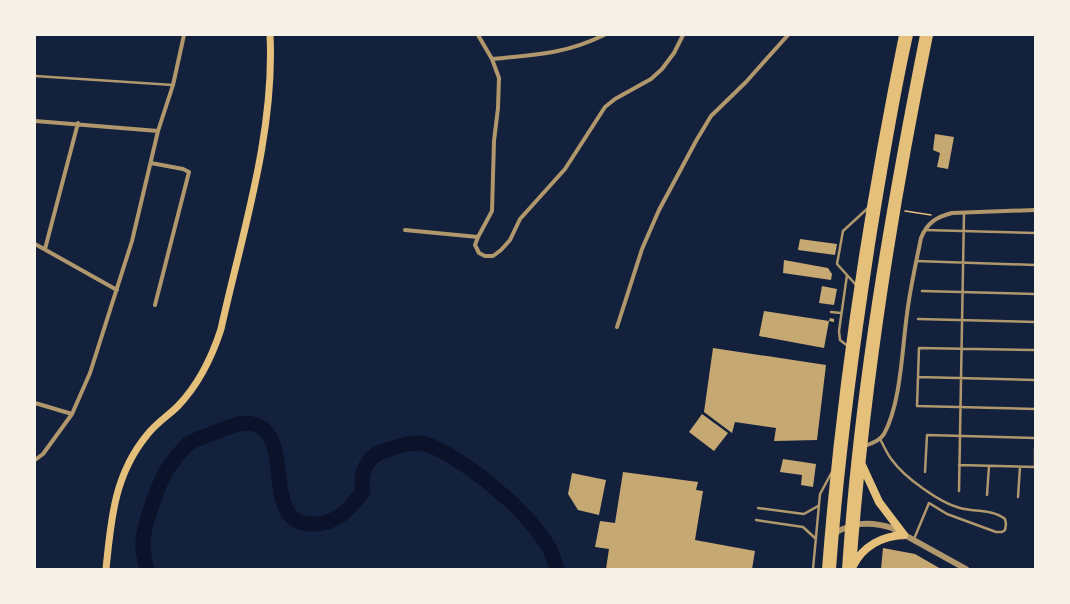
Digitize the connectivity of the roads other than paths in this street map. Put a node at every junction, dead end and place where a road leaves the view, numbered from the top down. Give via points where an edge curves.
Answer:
1 (184, 35) edge
2 (270, 35) edge
3 (478, 35) edge
4 (604, 35) edge
5 (683, 35) edge
6 (788, 35) edge
7 (903, 35) edge
8 (909, 35) edge
9 (924, 35) edge
10 (930, 35) edge
11 (492, 59) junction
12 (35, 76) edge
13 (174, 84) junction
14 (35, 121) edge
15 (78, 124) junction
16 (158, 131) junction
17 (151, 163) junction
18 (882, 179) junction
19 (896, 181) junction
20 (872, 205) junction
21 (1035, 210) edge
22 (964, 213) junction
23 (875, 225) junction
24 (889, 227) junction
25 (405, 230) dead end
26 (924, 230) junction
27 (964, 231) junction
28 (1035, 233) edge
29 (478, 237) junction
30 (35, 244) edge
31 (45, 249) junction
32 (916, 261) junction
33 (963, 262) junction
34 (1035, 265) edge
35 (847, 275) junction
36 (858, 287) junction
37 (117, 290) junction
38 (922, 291) dead end
39 (962, 292) junction
40 (1035, 294) edge
41 (155, 305) dead end
42 (830, 312) dead end
43 (841, 313) junction
44 (918, 320) dead end
45 (962, 320) junction
46 (1035, 322) edge
47 (617, 327) dead end
48 (849, 348) junction
49 (961, 349) junction
50 (1035, 350) edge
51 (918, 377) junction
52 (961, 378) junction
53 (1035, 380) edge
54 (35, 403) edge
55 (960, 407) junction
56 (1035, 409) edge
57 (72, 414) junction
58 (960, 436) junction
59 (880, 438) junction
60 (1035, 438) edge
61 (864, 446) junction
62 (1035, 449) edge
63 (35, 460) edge
64 (862, 464) junction
65 (959, 465) junction
66 (989, 466) junction
67 (836, 467) junction
68 (1020, 467) junction
69 (1035, 467) edge
70 (925, 472) dead end
71 (959, 491) dead end
72 (987, 495) dead end
73 (1018, 497) dead end
74 (819, 506) junction
75 (758, 508) dead end
76 (756, 520) dead end
77 (852, 525) junction
78 (831, 535) junction
79 (904, 535) junction
80 (815, 539) junction
81 (914, 540) junction
82 (106, 569) edge
83 (813, 569) edge
84 (826, 569) edge
85 (832, 569) edge
86 (846, 569) edge
87 (852, 569) edge
88 (966, 569) edge

1 - 13 street
2 - 82 main road via 270,88 264,137 221,329 212,354 196,383 177,407 147,435 128,465 114,502
3 - 11 street
4 - 11 street via 571,49
5 - 29 street via 662,69 651,79 615,98 605,107 565,169 520,219 510,240 501,250 493,256 479,253 475,245
6 - 47 street via 711,116 696,140 659,210 642,249
7 - 20 main road
8 - 18 main road
9 - 19 main road
10 - 61 main road via 897,210
11 - 29 street via 499,78 494,141 494,198 492,211
12 - 13 lane
13 - 16 street
14 - 15 street
15 - 16 street
15 - 31 street
16 - 17 street
17 - 37 street via 137,225
17 - 41 street via 189,172
18 - 19 main road via 888,187
18 - 23 main road
19 - 24 main road
20 - 35 lane via 843,231 837,264
20 - 36 main road
21 - 22 street
22 - 26 street via 940,216 930,222
22 - 27 lane
23 - 24 main road via 882,220
23 - 78 main road via 853,362
24 - 77 main road via 873,324
25 - 29 street
26 - 27 lane
26 - 32 street
27 - 28 lane
27 - 33 lane
30 - 31 street
31 - 37 street
32 - 33 lane
32 - 59 street via 901,371 891,417 884,435
33 - 34 lane
33 - 39 lane
35 - 36 lane
35 - 43 lane
36 - 48 main road
37 - 57 street via 90,373
38 - 39 lane
39 - 40 lane
39 - 45 lane
42 - 43 lane
43 - 48 lane via 839,336 842,343
44 - 45 lane
45 - 46 lane
45 - 49 lane
48 - 67 main road
49 - 50 lane
49 - 51 lane via 919,348
49 - 52 lane
51 - 52 lane
51 - 55 lane via 917,406
52 - 53 lane
52 - 55 lane
54 - 57 street
55 - 56 lane
55 - 58 lane
57 - 63 street via 43,454
58 - 60 lane
58 - 65 lane
58 - 70 lane via 927,435
59 - 61 street
59 - 81 lane via 892,460 904,474 941,501 960,508 996,514 1005,519 1005,530 996,532 947,514 930,503
61 - 64 main road
62 - 69 lane
64 - 77 main road
64 - 79 main road via 879,502
65 - 66 lane
65 - 71 lane
66 - 68 lane
66 - 72 lane
67 - 74 lane via 822,488
67 - 78 main road
68 - 69 lane
68 - 73 lane
74 - 75 lane via 804,514
74 - 80 lane
76 - 80 lane via 803,527
77 - 78 street
77 - 79 street via 880,524
77 - 86 main road
77 - 87 main road
78 - 84 main road
78 - 85 main road
79 - 81 street
79 - 87 main road via 887,537 872,544 860,555
80 - 83 lane
81 - 88 street

